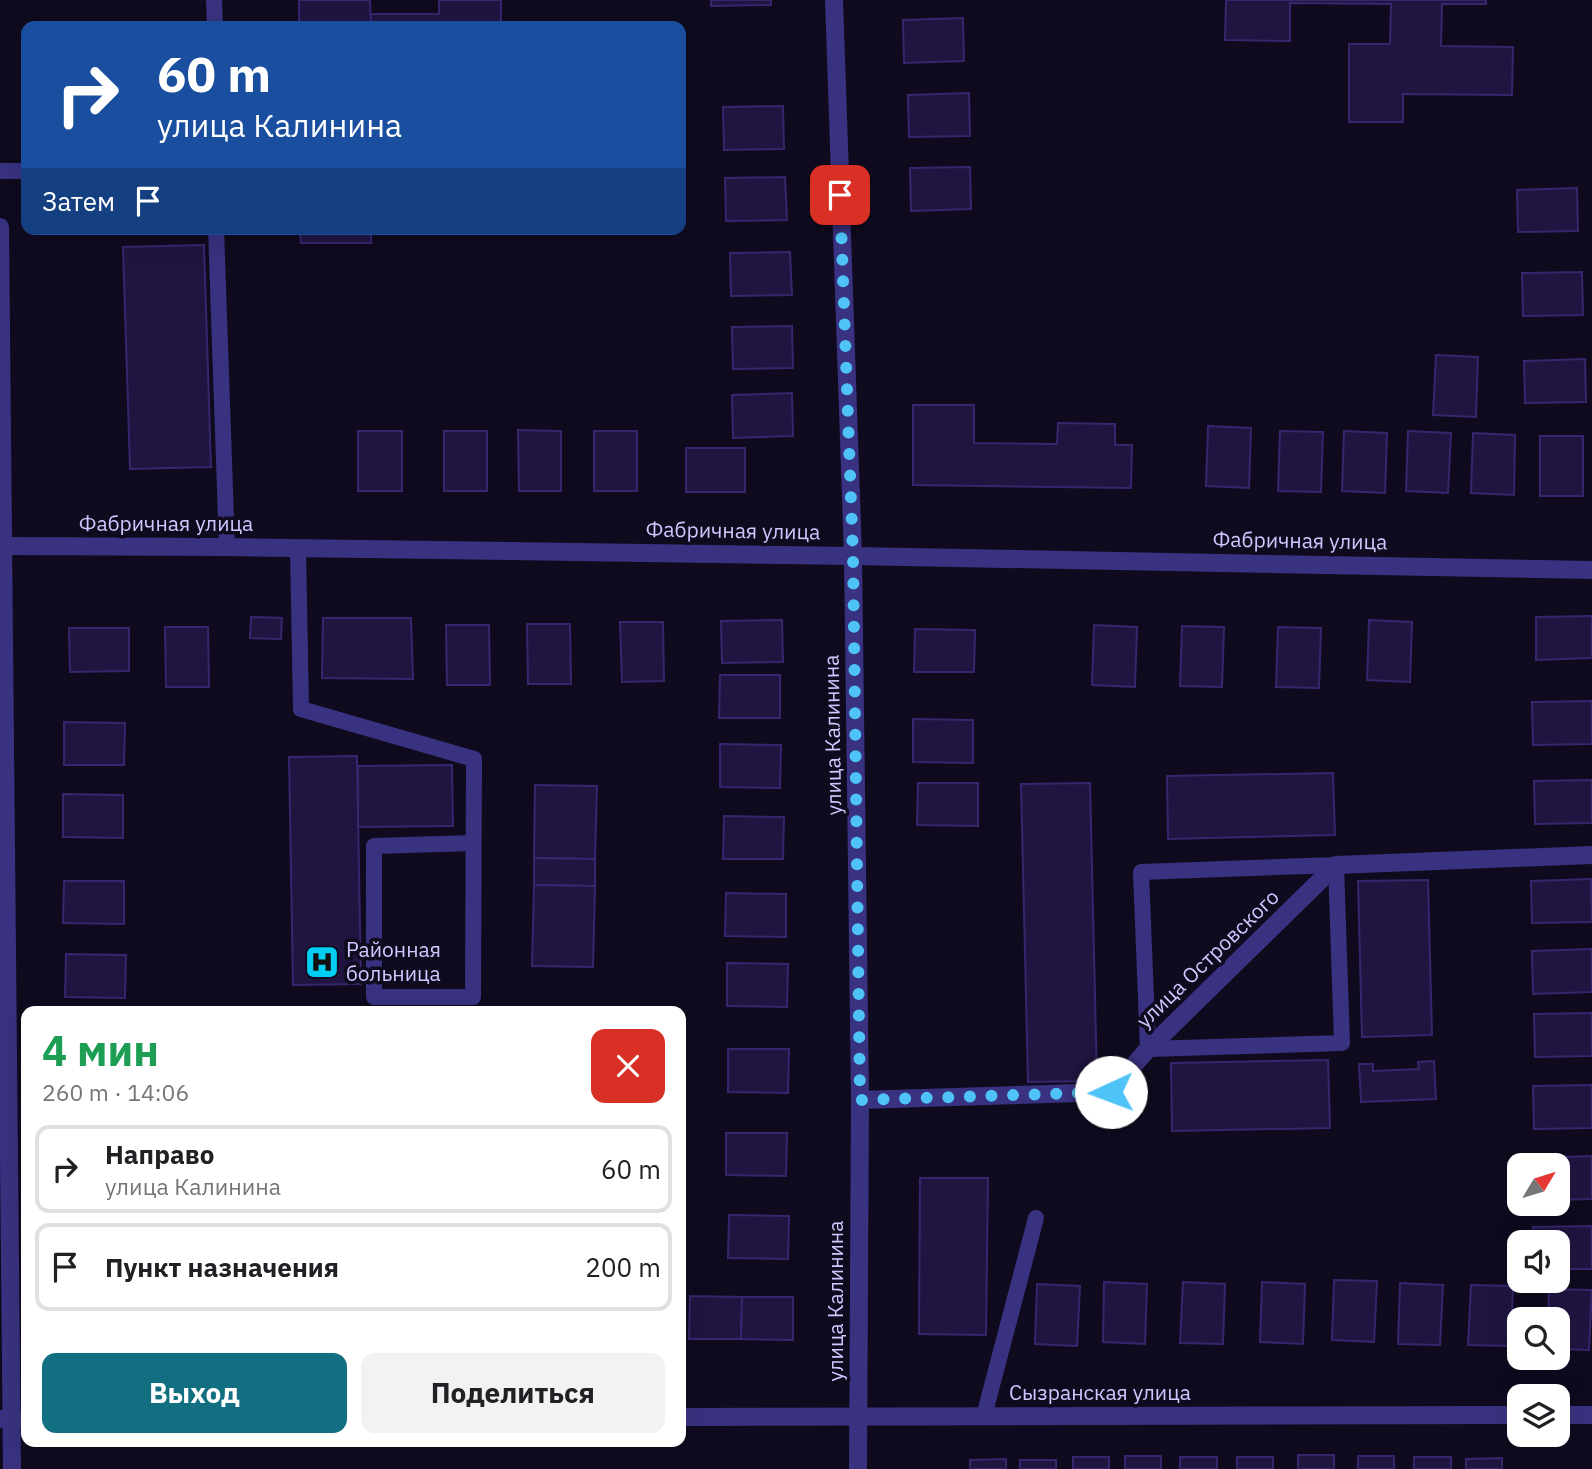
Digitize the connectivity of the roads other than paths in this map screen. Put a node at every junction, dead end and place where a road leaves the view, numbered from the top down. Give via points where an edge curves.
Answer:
1 (215, 0) edge
2 (834, 0) edge
3 (215, 21) edge
4 (0, 171) edge
5 (21, 171) edge
6 (0, 227) edge
7 (216, 235) edge
8 (2, 546) edge
9 (227, 547) junction
10 (298, 548) junction
11 (853, 556) junction
12 (1592, 570) edge
13 (473, 843) junction
14 (1592, 855) edge
15 (1336, 865) junction
16 (1148, 1049) junction
17 (860, 1100) junction
18 (1036, 1218) dead end
19 (1507, 1415) edge
20 (1570, 1415) edge
21 (1592, 1415) edge
22 (859, 1416) junction
23 (984, 1416) junction
24 (686, 1417) edge
25 (13, 1419) edge
26 (12, 1469) edge
27 (858, 1469) edge

1 - 3 lane
2 - 11 street, улица Калинина
4 - 5 lane
6 - 8 street
7 - 9 lane
8 - 9 street, Фабричная улица
8 - 25 street
9 - 10 street, Фабричная улица
10 - 11 street, Фабричная улица
10 - 13 lane via 301,709 474,758
11 - 12 street, Фабричная улица
11 - 17 street, улица Калинина
13 - 13 lane via 473,997 374,997 374,846
14 - 15 street
15 - 16 street, улица Островского
15 - 16 lane via 1342,1043
15 - 16 lane via 1141,872
16 - 17 street, улица Островского via 1111,1092
17 - 22 street, улица Калинина
18 - 23 lane
19 - 23 street, Сызранская улица
20 - 21 street
22 - 23 street, Сызранская улица
22 - 24 street, Сызранская улица
22 - 27 street, улица Калинина
25 - 26 street

